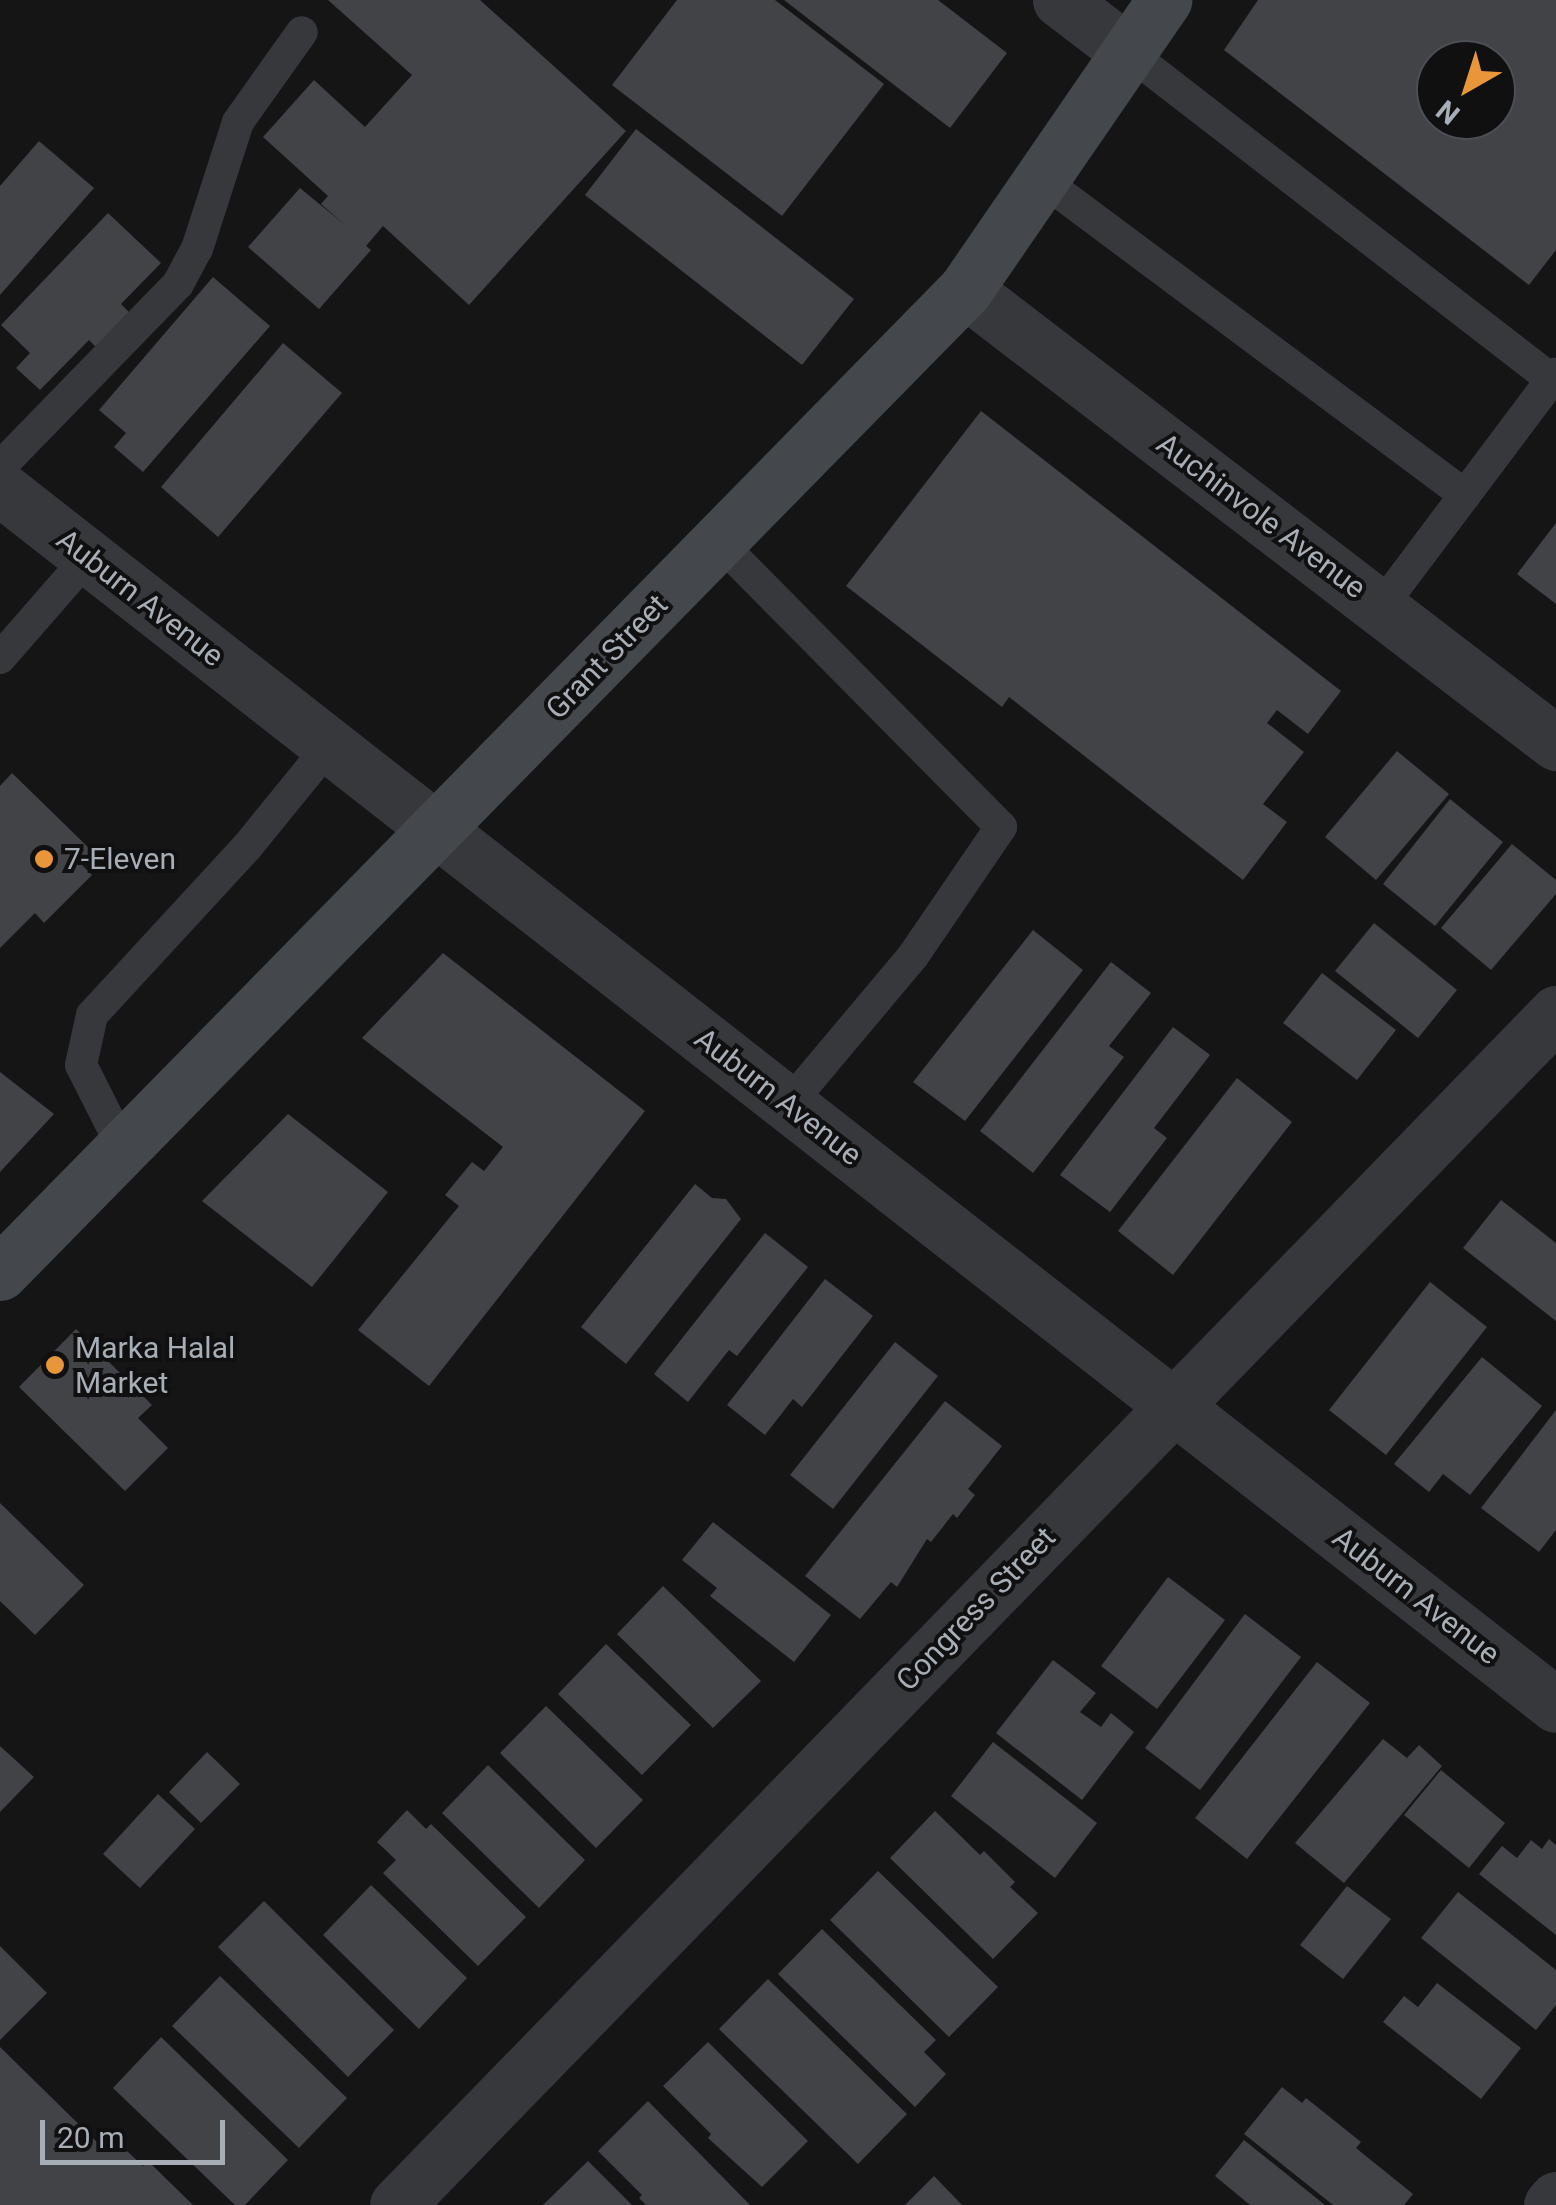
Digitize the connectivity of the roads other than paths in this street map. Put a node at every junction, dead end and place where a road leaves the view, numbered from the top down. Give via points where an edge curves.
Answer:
1 (1060, 0) edge
2 (1164, 0) edge
3 (302, 32) dead end
4 (1128, 52) junction
5 (1040, 179) junction
6 (965, 290) junction
7 (1554, 377) edge
8 (0, 467) edge
9 (0, 488) edge
10 (1465, 495) junction
11 (719, 542) junction
12 (88, 557) junction
13 (1380, 608) junction
14 (0, 658) edge
15 (1556, 743) edge
16 (329, 746) junction
17 (437, 831) junction
18 (1556, 1013) edge
19 (788, 1104) junction
20 (122, 1148) junction
21 (0, 1274) edge
22 (1173, 1406) junction
23 (1556, 1705) edge
24 (397, 2205) edge

1 - 4 street
2 - 4 street, Grant Street
3 - 8 lane via 238,122 198,249 178,284
4 - 5 street, Grant Street
4 - 7 lane
5 - 6 street, Grant Street
5 - 10 lane
6 - 11 street, Grant Street
6 - 13 street, Auchinvole Avenue
7 - 10 lane
9 - 12 street, Auburn Avenue
10 - 13 lane
11 - 17 street, Grant Street
11 - 19 lane via 1000,827 913,956
12 - 14 lane
12 - 16 street, Auburn Avenue
13 - 15 street, Auchinvole Avenue
16 - 17 street, Auburn Avenue
16 - 20 lane via 92,1016 81,1064
17 - 19 street, Auburn Avenue
17 - 20 street, Grant Street
18 - 22 street, Congress Street
19 - 22 street, Auburn Avenue
20 - 21 street, Grant Street
22 - 23 street, Auburn Avenue
22 - 24 street, Congress Street

